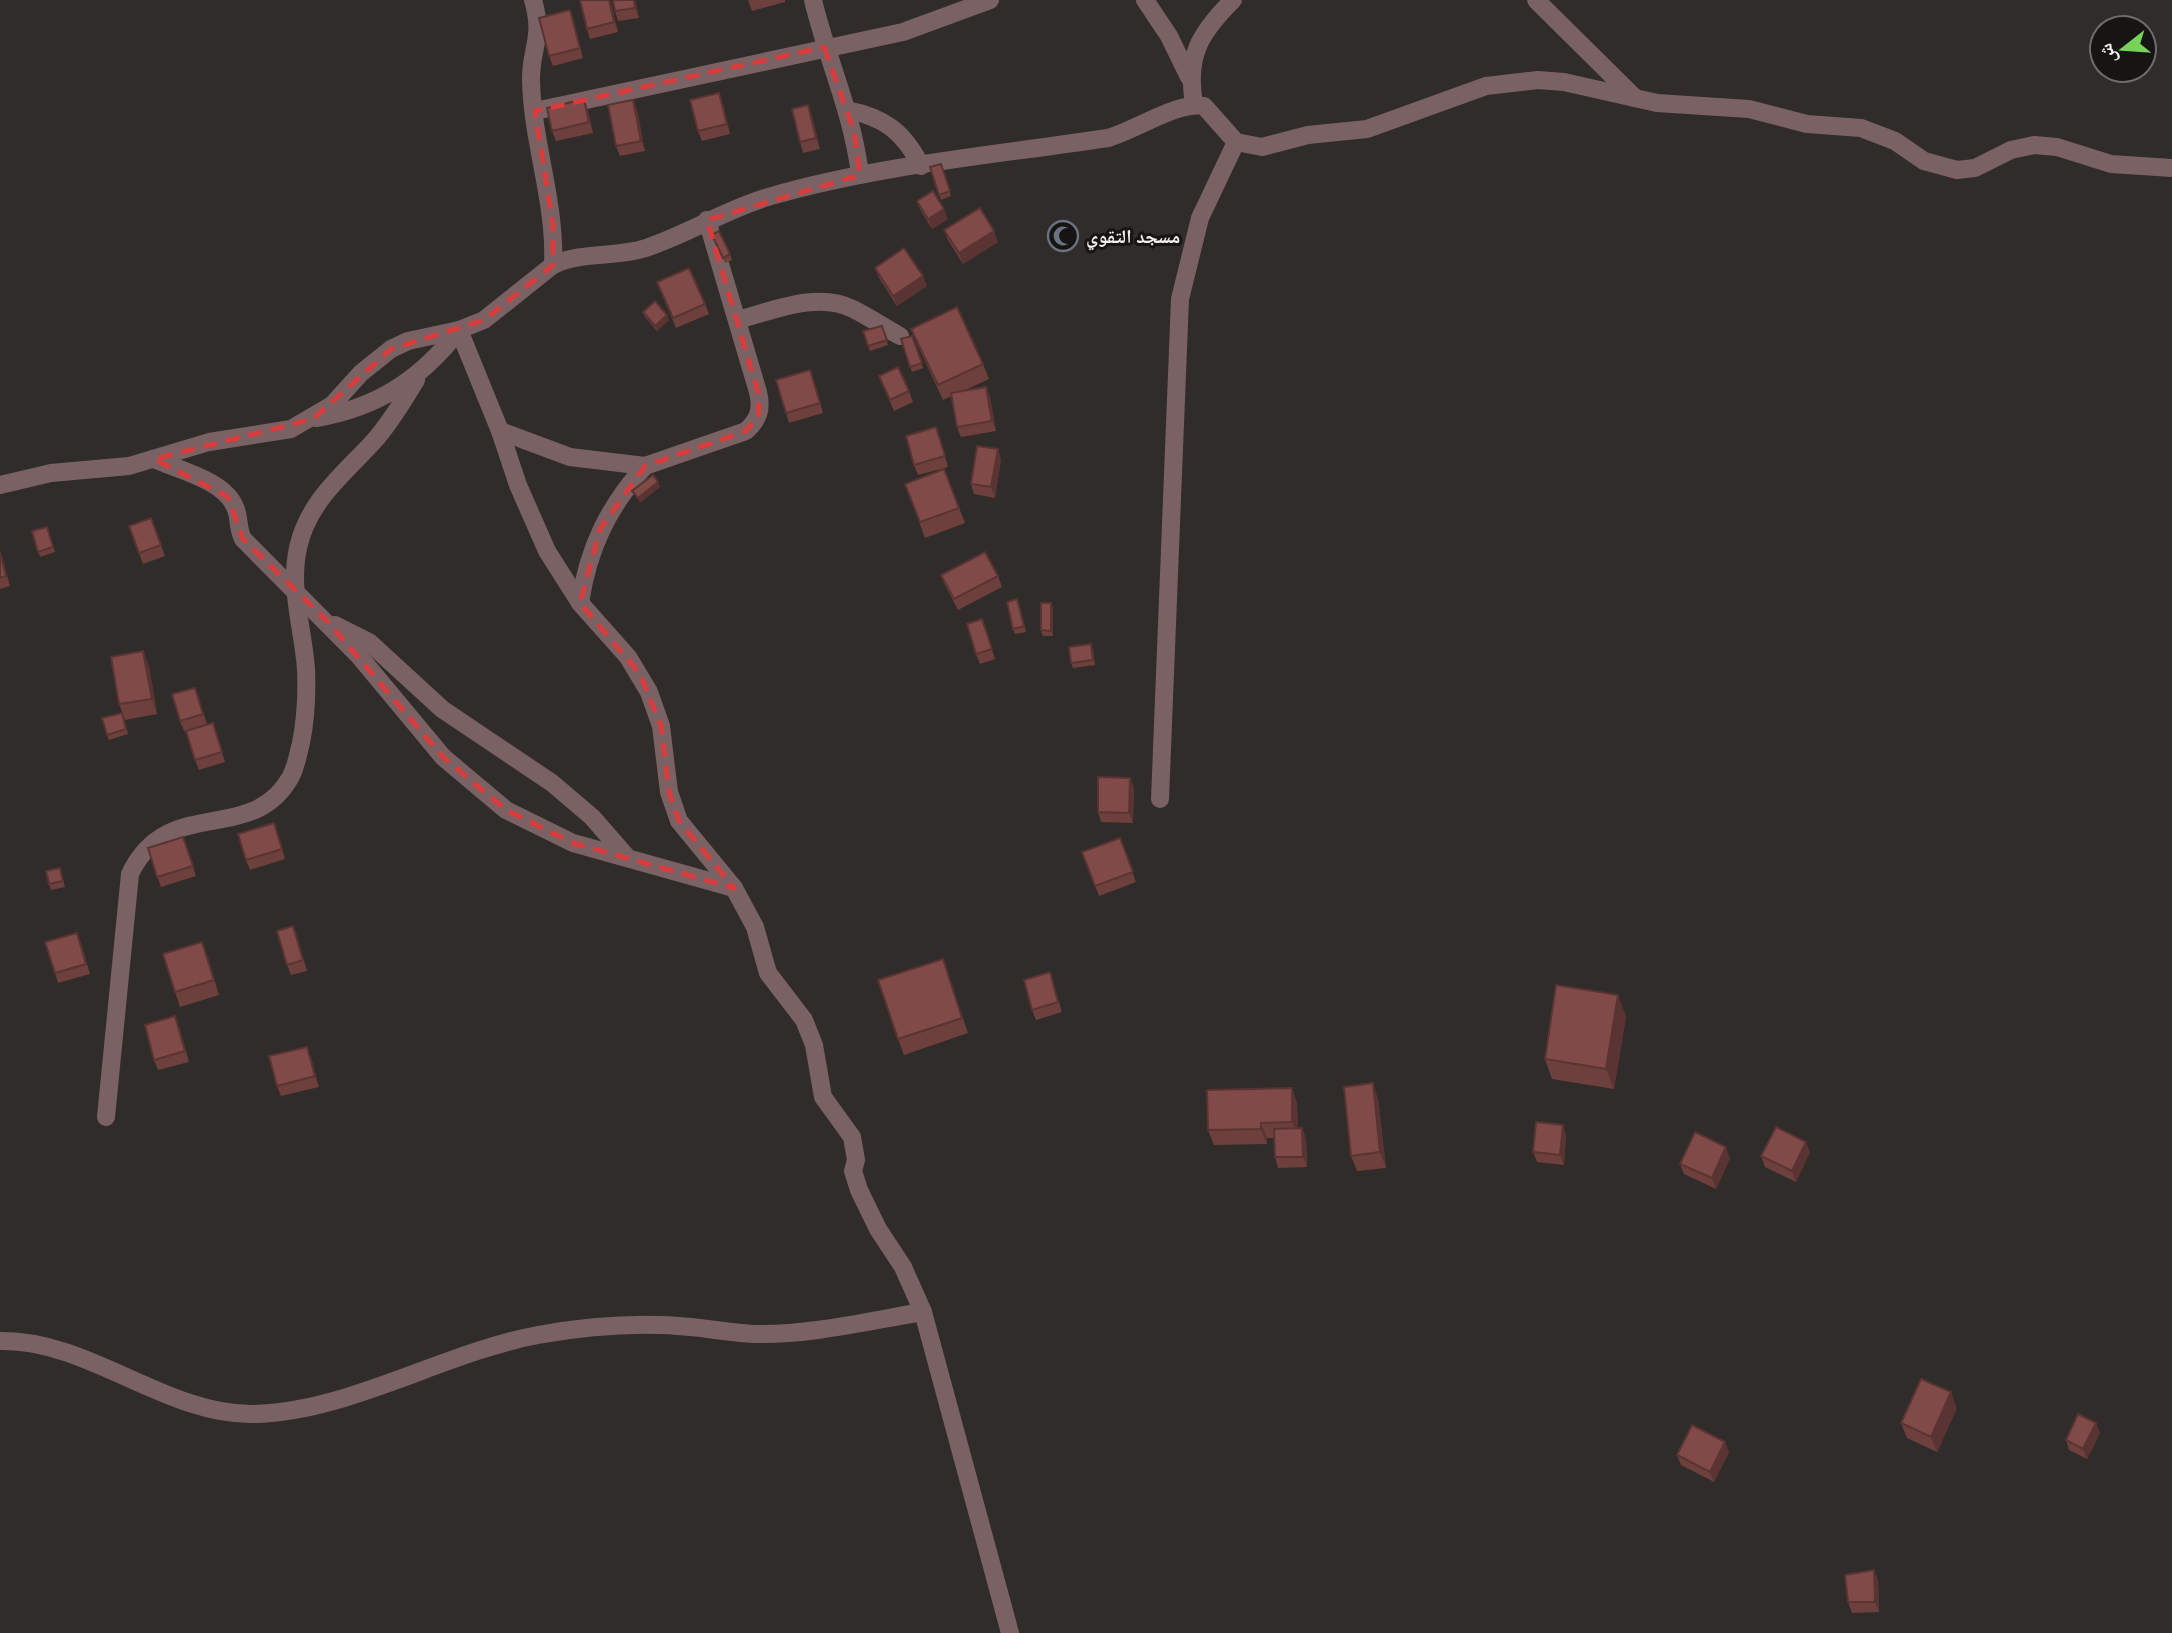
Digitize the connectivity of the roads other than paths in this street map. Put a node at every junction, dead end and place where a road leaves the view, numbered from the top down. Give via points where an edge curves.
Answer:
1 (533, 0) edge
2 (813, 0) edge
3 (990, 0) edge
4 (1145, 0) edge
5 (1233, 0) edge
6 (1536, 0) edge
7 (824, 47) junction
8 (1190, 80) junction
9 (1635, 98) junction
10 (1194, 104) junction
11 (847, 110) junction
12 (535, 111) junction
13 (1236, 142) junction
14 (921, 166) junction
15 (2172, 168) edge
16 (860, 174) junction
17 (707, 220) junction
18 (553, 265) junction
19 (737, 320) junction
20 (459, 330) junction
21 (900, 336) edge
22 (419, 374) junction
23 (313, 419) junction
24 (500, 431) junction
25 (154, 459) junction
26 (645, 466) junction
27 (0, 485) edge
28 (295, 590) junction
29 (580, 603) junction
30 (328, 622) junction
31 (1160, 799) dead end
32 (626, 856) junction
33 (734, 888) junction
34 (106, 1117) dead end
35 (923, 1312) junction
36 (0, 1341) edge
37 (1010, 1633) edge

1 - 12 street via 539,29 531,80
2 - 7 street
3 - 7 street via 921,27
4 - 8 street
5 - 8 street via 1202,34
6 - 9 street
7 - 11 street
7 - 12 street
8 - 10 street
9 - 13 street via 1564,82 1512,81 1461,93 1367,129 1308,135 1262,147
9 - 15 street via 1749,109 1807,124 1861,128 1895,141 1924,161 1957,170 1975,168 2011,149 2034,145 2111,163
10 - 13 street via 1212,112
10 - 14 street via 1108,138
11 - 14 street via 871,114 893,126 910,144
11 - 16 street
12 - 18 street via 553,225
13 - 31 street via 1200,218 1180,299
14 - 16 street
16 - 17 street via 766,198
17 - 18 street via 648,247 580,255
17 - 19 street
18 - 20 street via 484,320
19 - 21 street via 822,302 851,308
19 - 26 street via 760,402 754,424 746,431
20 - 22 street
20 - 23 street via 426,335 391,349
20 - 24 street
22 - 23 street via 369,404
22 - 28 street via 394,416 318,502 298,544
23 - 25 street via 268,435 209,442
24 - 26 street via 570,457
24 - 29 street via 537,529
25 - 27 street via 104,471 51,473
25 - 28 street via 219,488 236,508 243,539
26 - 29 street via 600,528
28 - 30 street
28 - 34 street via 306,698 292,775 276,796 254,811 170,830 139,855 127,893
29 - 33 street via 640,674 661,726 676,813
30 - 32 street via 369,642 442,709 552,783 592,817
30 - 32 street via 424,736 484,794 551,834
32 - 33 street
33 - 35 street via 755,927 768,973 804,1020 814,1045 823,1097 852,1137 859,1191
35 - 36 street via 777,1333 651,1325 574,1329 499,1344 302,1408 251,1414 200,1407 50,1349
35 - 37 street

